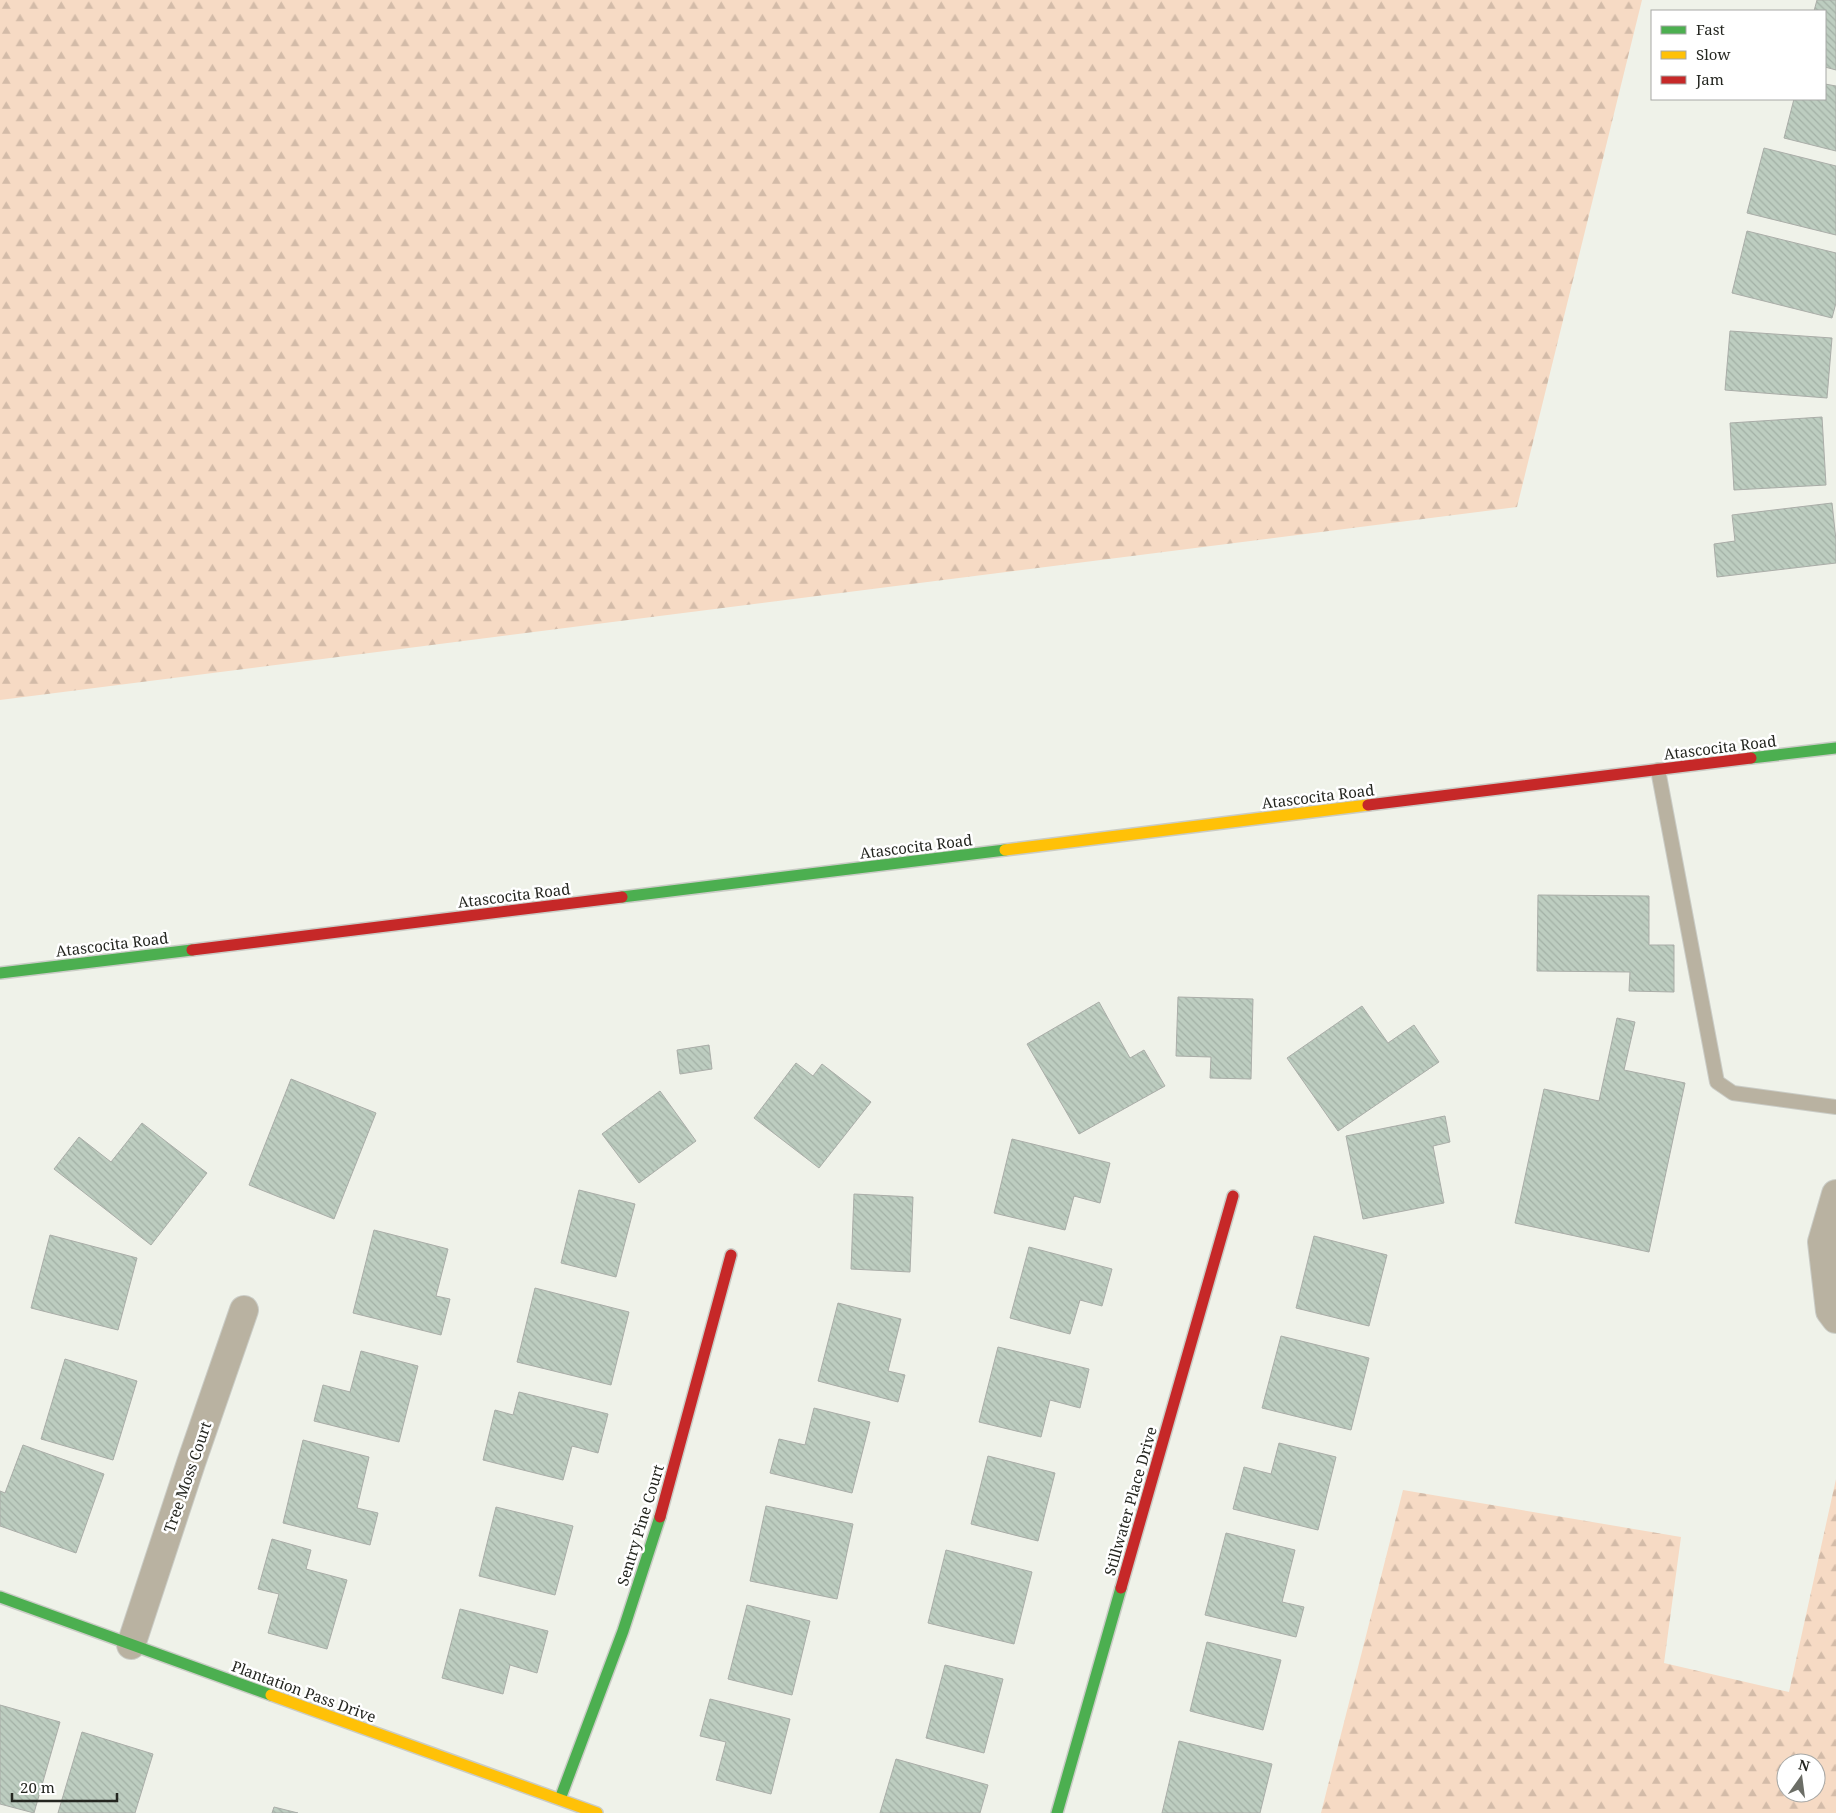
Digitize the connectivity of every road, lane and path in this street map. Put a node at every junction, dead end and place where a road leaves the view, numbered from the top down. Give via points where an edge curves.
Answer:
1 (1836, 748) edge
2 (1658, 770) junction
3 (0, 973) edge
4 (1836, 1108) edge
5 (1836, 1194) edge
6 (1233, 1196) dead end
7 (731, 1255) dead end
8 (244, 1310) dead end
9 (1836, 1319) edge
10 (0, 1597) edge
11 (131, 1645) junction
12 (560, 1799) junction
13 (597, 1813) edge
14 (1057, 1813) edge

1 - 2 street, Atascocita Road
2 - 3 street, Atascocita Road
2 - 4 lane via 1717,1082 1733,1093
5 - 9 street via 1822,1242 1830,1311
6 - 14 street, Stillwater Place Drive
7 - 12 street, Sentry Pine Court via 665,1501 623,1631
8 - 11 street, Tree Moss Court
10 - 11 street, Plantation Pass Drive
11 - 12 street, Plantation Pass Drive
12 - 13 street, Plantation Pass Drive

